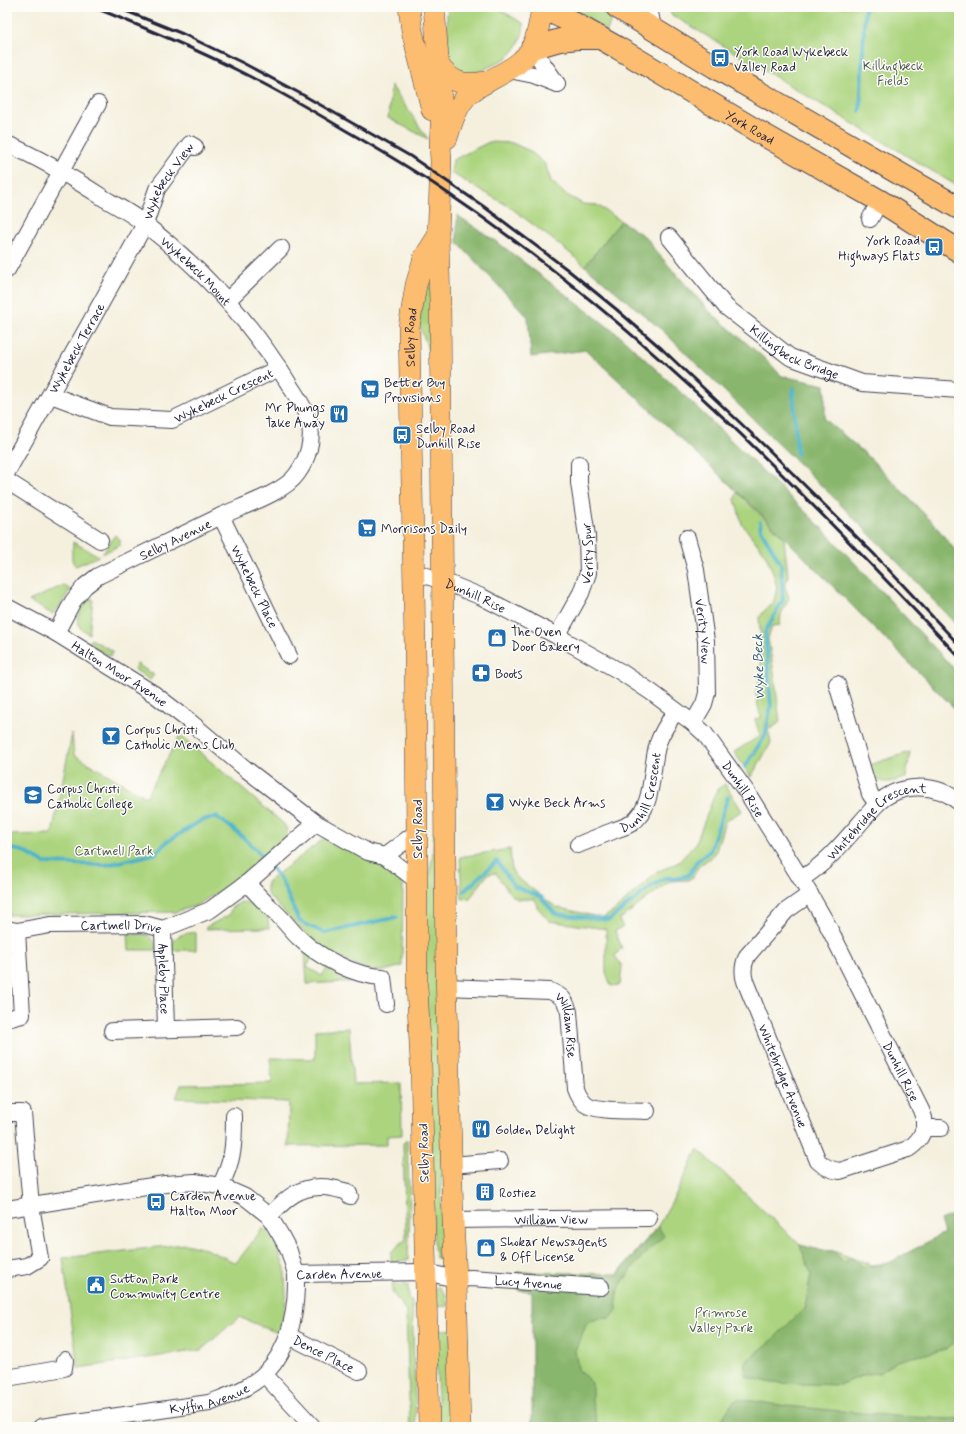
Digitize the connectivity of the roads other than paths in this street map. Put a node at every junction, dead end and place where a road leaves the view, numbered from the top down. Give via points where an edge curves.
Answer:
1 (409, 7) edge
2 (434, 7) edge
3 (541, 7) edge
4 (617, 7) edge
5 (649, 7) edge
6 (653, 29) junction
7 (412, 31) junction
8 (600, 38) junction
9 (532, 48) junction
10 (440, 66) junction
11 (509, 70) junction
12 (487, 82) junction
13 (98, 104) dead end
14 (7, 144) edge
15 (195, 146) dead end
16 (440, 152) junction
17 (62, 171) junction
18 (959, 208) edge
19 (145, 224) junction
20 (438, 236) junction
21 (669, 237) dead end
22 (282, 248) dead end
23 (959, 251) edge
24 (9, 261) edge
25 (228, 300) junction
26 (279, 368) junction
27 (959, 390) edge
28 (51, 395) junction
29 (306, 459) joint
30 (579, 464) dead end
31 (7, 472) edge
32 (7, 481) edge
33 (221, 516) junction
34 (687, 538) dead end
35 (100, 540) dead end
36 (414, 572) junction
37 (443, 580) junction
38 (7, 607) edge
39 (56, 633) junction
40 (557, 636) junction
41 (289, 656) dead end
42 (837, 684) dead end
43 (676, 711) junction
44 (693, 723) junction
45 (959, 802) edge
46 (877, 804) junction
47 (316, 823) junction
48 (417, 832) junction
49 (578, 845) dead end
50 (385, 856) junction
51 (801, 879) junction
52 (417, 881) junction
53 (247, 883) junction
54 (810, 894) junction
55 (163, 929) junction
56 (12, 930) edge
57 (447, 987) junction
58 (386, 1004) dead end
59 (17, 1018) edge
60 (238, 1027) dead end
61 (166, 1029) junction
62 (112, 1031) dead end
63 (647, 1111) dead end
64 (7, 1113) edge
65 (234, 1116) dead end
66 (924, 1128) junction
67 (941, 1128) dead end
68 (500, 1161) dead end
69 (451, 1165) junction
70 (220, 1186) junction
71 (350, 1196) dead end
72 (31, 1206) junction
73 (7, 1209) edge
74 (269, 1216) junction
75 (649, 1218) dead end
76 (453, 1220) junction
77 (7, 1269) edge
78 (425, 1272) junction
79 (296, 1274) junction
80 (456, 1279) junction
81 (601, 1287) dead end
82 (289, 1336) junction
83 (65, 1360) dead end
84 (359, 1371) dead end
85 (264, 1374) junction
86 (7, 1378) edge
87 (41, 1427) edge
88 (313, 1427) edge
89 (429, 1427) edge
90 (460, 1427) edge

1 - 7 main road
2 - 10 main road
3 - 8 highway, York Road
3 - 9 main road
4 - 6 highway
5 - 6 street
6 - 18 highway
7 - 10 main road
7 - 16 main road
8 - 9 highway via 560,40
8 - 23 highway, York Road via 875,210
9 - 11 main road via 523,60
9 - 11 street via 556,84 534,74
10 - 12 main road via 447,76 457,82
10 - 16 main road
11 - 12 main road
12 - 16 main road via 458,107
13 - 17 street
14 - 17 street, Wykebeck Mount
15 - 19 street, Wykebeck View via 190,144 157,189
16 - 20 main road
17 - 19 street, Wykebeck Mount
17 - 24 street
19 - 25 street, Wykebeck Mount via 192,264
19 - 28 street, Wykebeck Terrace
20 - 36 main road, Selby Road via 424,258 416,285 409,327
20 - 37 main road
21 - 27 street, Killingbeck Bridge via 726,307 790,357 862,383
22 - 25 street
25 - 26 street, Wykebeck Mount via 255,332
26 - 28 street, Wykebeck Crescent via 172,420 110,417
26 - 29 street, Wykebeck Mount via 309,421 311,441
28 - 31 street, Wykebeck Terrace
29 - 33 street, Selby Avenue via 296,476 282,488
30 - 40 street, Verity Spur via 579,483 587,536 588,573 582,593
32 - 35 street
33 - 39 street, Selby Avenue via 98,576 85,586 73,601
33 - 41 street, Wykebeck Place
34 - 44 street, Verity View via 696,570 706,641 707,693
36 - 37 street, Dunhill Rise
36 - 48 main road, Selby Road
37 - 40 street, Dunhill Rise
37 - 57 main road
38 - 39 street, Halton Moor Avenue
39 - 47 street, Halton Moor Avenue via 154,694
40 - 43 street, Dunhill Rise via 620,672
42 - 46 street via 870,794
43 - 44 street, Dunhill Rise
43 - 49 street, Dunhill Crescent via 658,744 644,810 631,824
44 - 51 street, Dunhill Rise via 705,734 746,791
45 - 46 street, Whitebridge Crescent via 946,793 914,787 893,792
46 - 51 street, Whitebridge Crescent via 826,861
47 - 50 street, Halton Moor Avenue via 368,852
47 - 53 street, Cartmell Drive
48 - 50 street
48 - 52 main road, Selby Road
50 - 52 street, Halton Moor Avenue
51 - 54 street, Dunhill Rise
52 - 78 main road, Selby Road via 417,986
53 - 55 street, Cartmell Drive via 210,910
53 - 58 street via 298,937 322,955 344,968 383,977
54 - 66 street, Dunhill Rise via 921,1110
54 - 66 street, Whitebridge Avenue via 786,911 766,933 747,956 742,973 818,1161 828,1168 840,1171 908,1149 916,1144
55 - 56 street, Cartmell Drive via 144,924 50,925
55 - 61 street, Appleby Place
56 - 59 street
57 - 63 street, William Rise via 550,991 559,995 566,1002 569,1012 575,1088 579,1098 595,1109
57 - 69 main road
60 - 61 street, Appleby Place
61 - 62 street, Appleby Place
64 - 72 street via 23,1113
65 - 70 street via 240,1142
66 - 67 street
68 - 69 street
69 - 76 main road
70 - 72 street, Carden Avenue via 195,1182 164,1184
70 - 74 street, Carden Avenue via 245,1197
71 - 74 street via 348,1192 323,1187 302,1190 288,1197
72 - 73 street, Carden Avenue
72 - 77 street via 40,1258 27,1266
74 - 79 street, Carden Avenue via 289,1251
75 - 76 street, William View
76 - 80 main road
78 - 79 street, Carden Avenue
78 - 80 street, Carden Avenue
78 - 89 main road, Selby Road
79 - 82 street, Kyffin Avenue via 294,1316
80 - 81 street, Lucy Avenue
80 - 90 main road
82 - 84 street, Dence Place
82 - 85 street, Kyffin Avenue
83 - 86 street via 64,1368
85 - 87 street, Kyffin Avenue via 232,1395 209,1402
85 - 88 street

